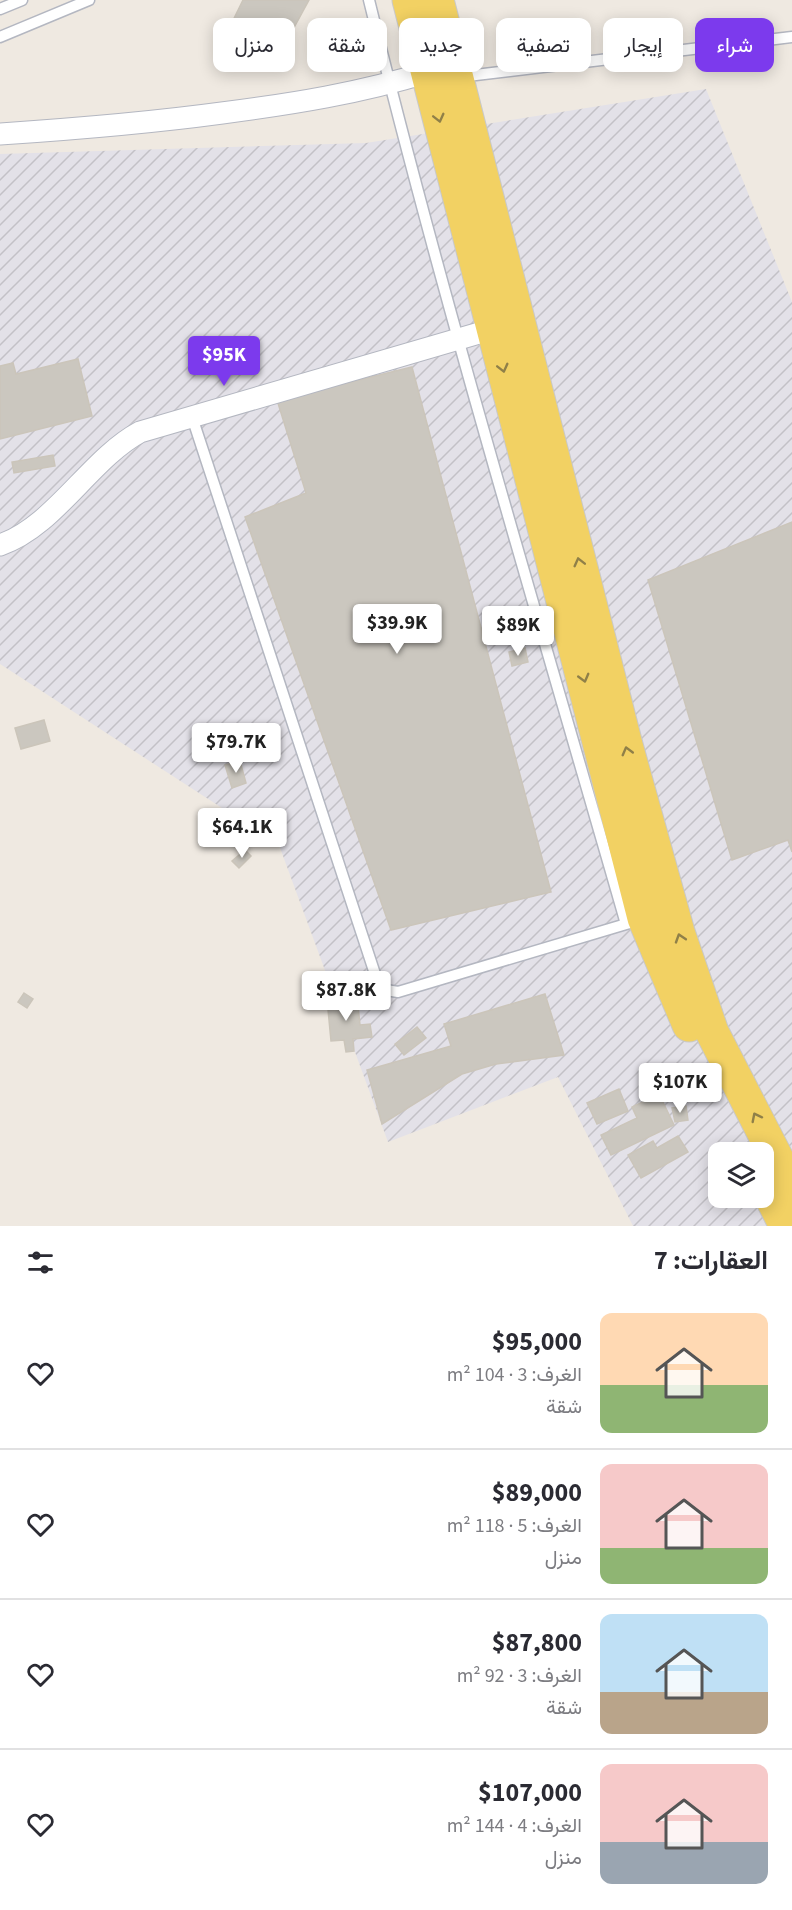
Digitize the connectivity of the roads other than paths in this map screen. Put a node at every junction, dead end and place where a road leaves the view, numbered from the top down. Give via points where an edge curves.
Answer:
1 (22, 0) edge
2 (89, 0) edge
3 (369, 0) edge
4 (431, 0) edge
5 (0, 9) edge
6 (0, 37) edge
7 (792, 37) edge
8 (442, 75) junction
9 (390, 84) junction
10 (0, 135) edge
11 (493, 329) junction
12 (459, 339) junction
13 (192, 417) junction
14 (0, 545) edge
15 (635, 921) junction
16 (743, 1142) edge
17 (792, 1188) edge
18 (774, 1203) edge
19 (786, 1226) edge

1 - 5 lane
2 - 6 lane
3 - 9 lane
4 - 8 main road
7 - 8 lane
8 - 9 street
8 -> 11 main road
17 -> 8 main road via 712,1032 678,932
9 - 10 street via 301,103 128,125
9 - 12 lane
11 - 12 street
11 -> 15 main road
12 - 13 street
12 - 15 lane
13 - 14 street via 152,428 118,445 35,524
13 - 15 lane via 377,980 386,990 398,992
15 - 16 main road
18 - 19 main road

